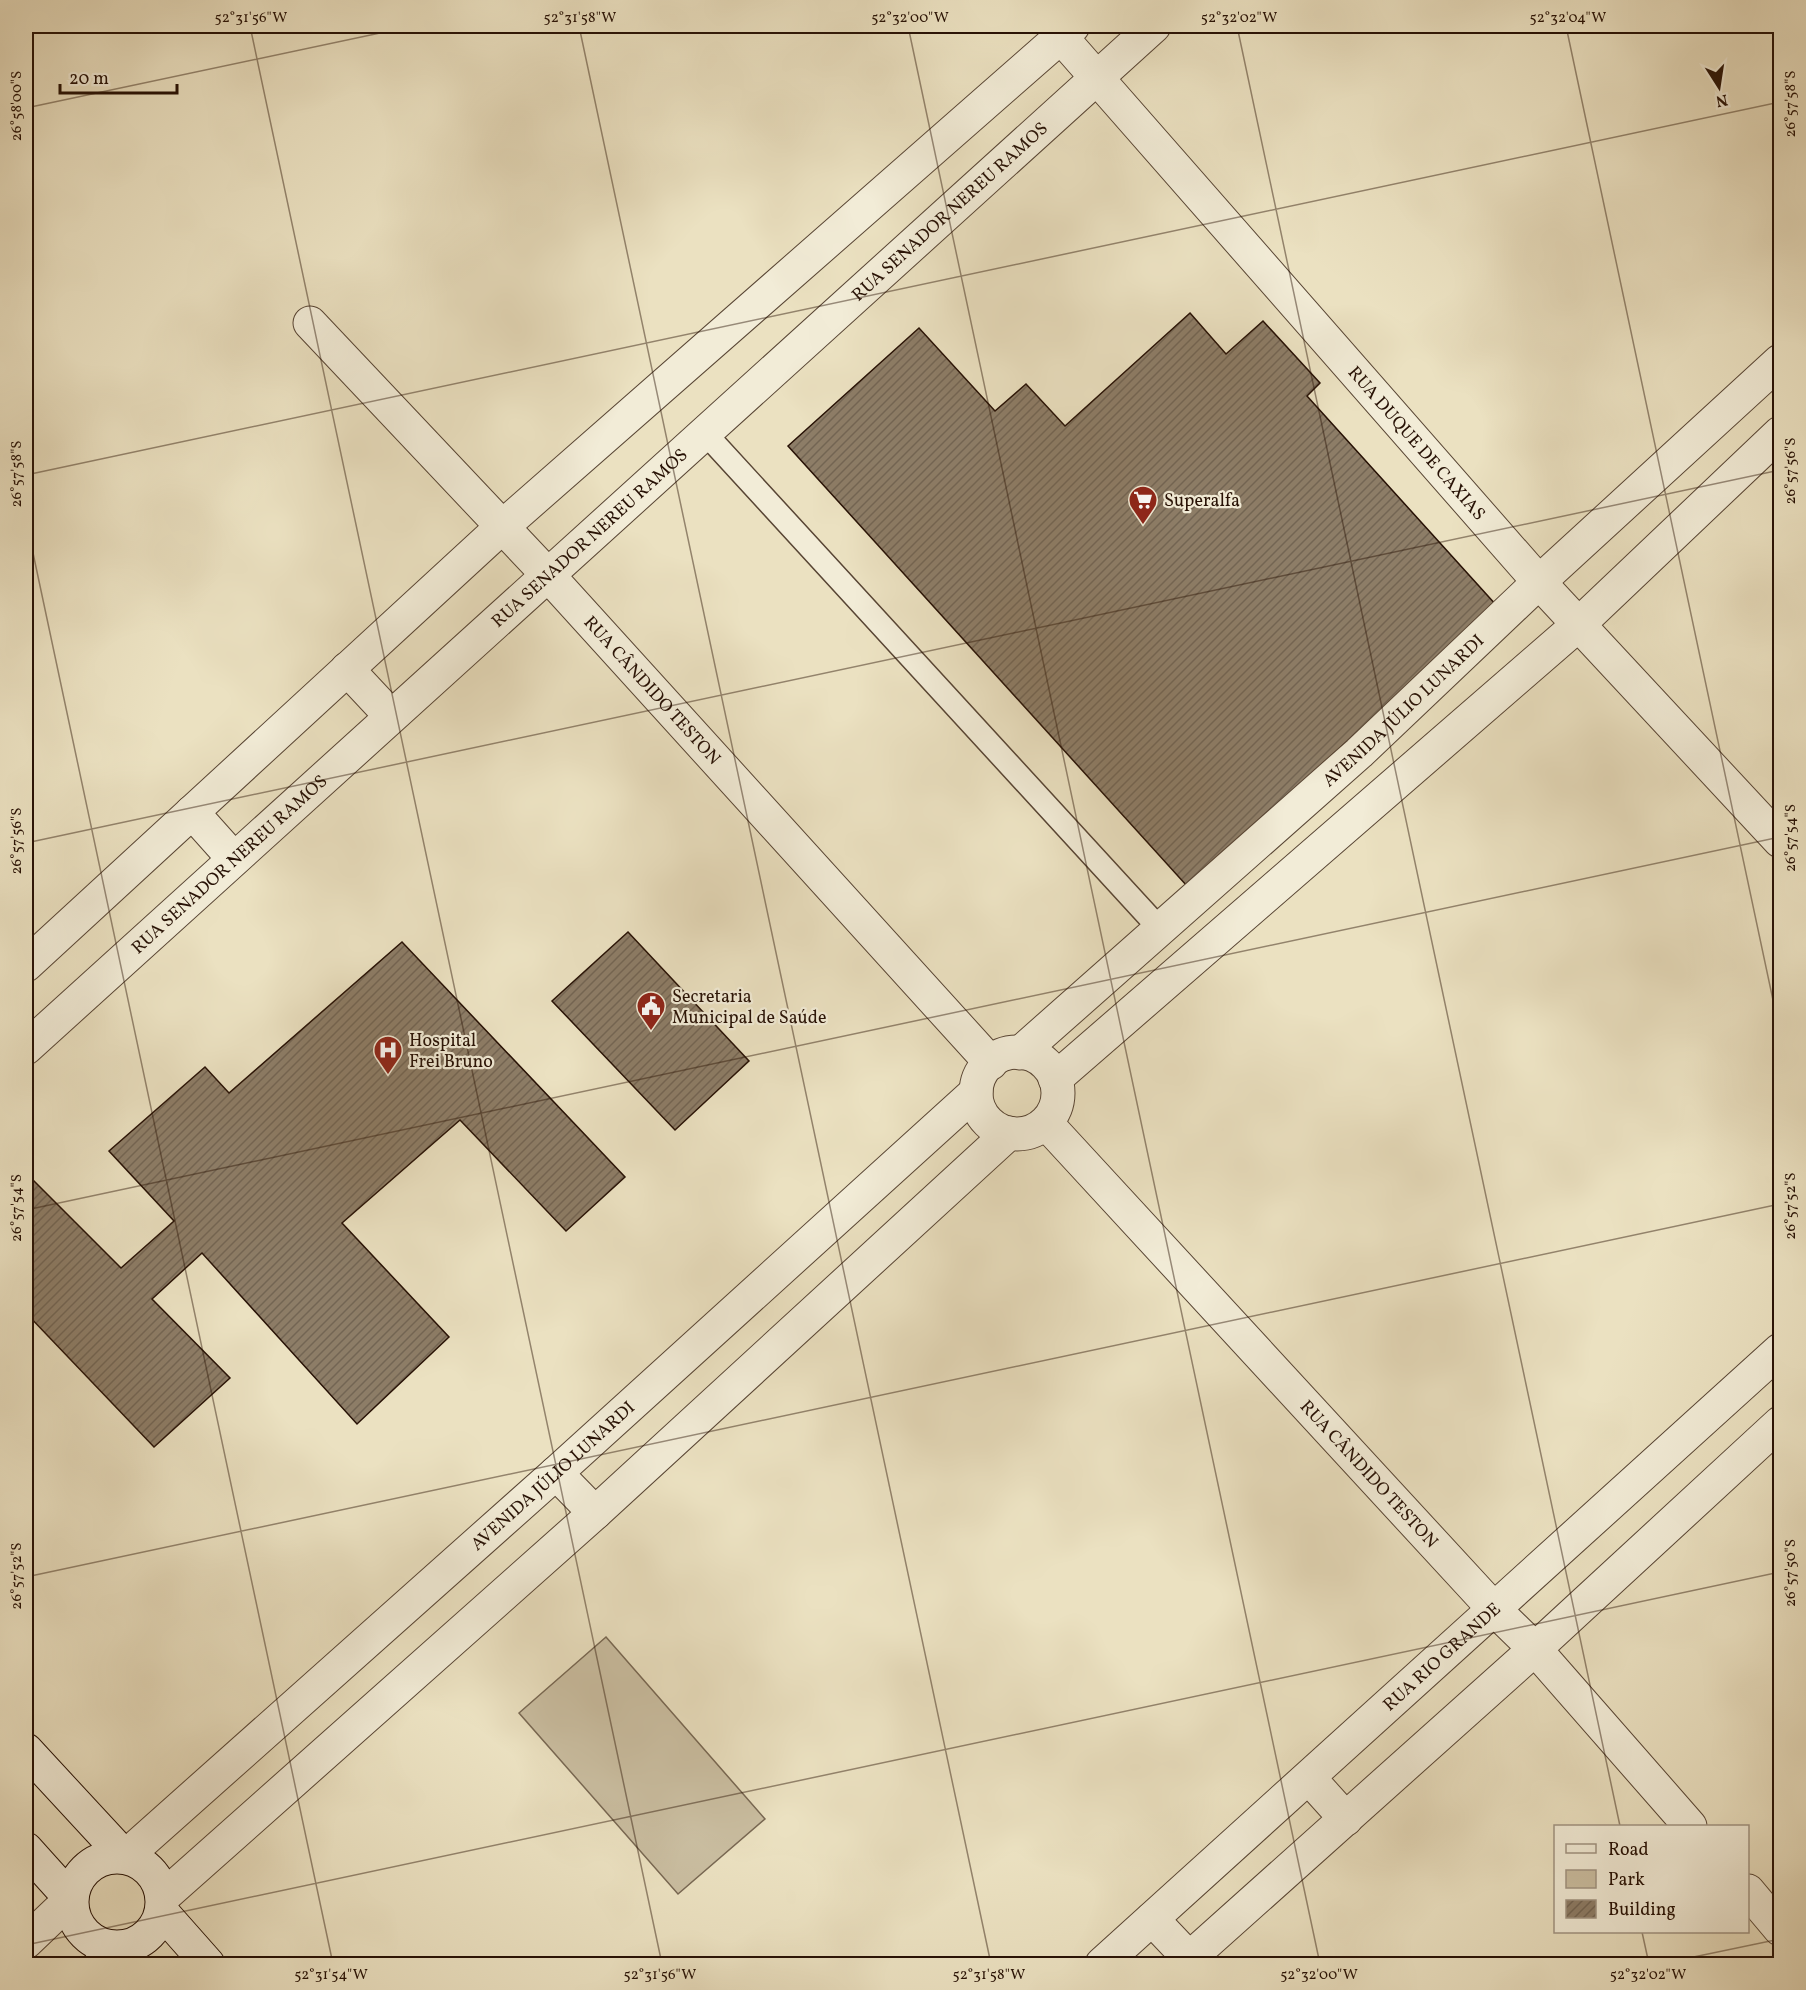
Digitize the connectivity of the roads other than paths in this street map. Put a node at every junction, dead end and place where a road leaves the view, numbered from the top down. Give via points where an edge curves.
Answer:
1 (1154, 26) edge
2 (1067, 31) edge
3 (1097, 78) junction
4 (310, 323) dead end
5 (1780, 361) edge
6 (704, 432) junction
7 (1780, 433) edge
8 (502, 527) junction
9 (547, 574) junction
10 (1539, 582) junction
11 (1578, 625) junction
12 (347, 669) junction
13 (392, 716) junction
14 (1354, 747) junction
15 (192, 812) junction
16 (1780, 840) edge
17 (1319, 850) junction
18 (234, 859) junction
19 (1160, 929) junction
20 (26, 965) edge
21 (26, 1048) edge
22 (1006, 1058) junction
23 (1055, 1079) junction
24 (976, 1092) junction
25 (1046, 1123) junction
26 (1009, 1133) junction
27 (1780, 1350) edge
28 (1780, 1423) edge
29 (556, 1473) junction
30 (595, 1513) junction
31 (1494, 1609) junction
32 (1535, 1649) junction
33 (26, 1750) edge
34 (1309, 1778) junction
35 (1346, 1819) junction
36 (1688, 1825) edge
37 (26, 1849) edge
38 (125, 1857) junction
39 (1749, 1892) edge
40 (71, 1899) junction
41 (162, 1905) junction
42 (1152, 1919) junction
43 (1780, 1929) edge
44 (26, 1942) edge
45 (117, 1959) edge
46 (1186, 1961) edge
47 (208, 1965) edge
48 (1102, 1965) edge

1 - 3 street, RUA SENADOR NEREU RAMOS
2 - 3 street, RUA DUQUE DE CAXIAS
2 - 8 street
3 - 6 street, RUA SENADOR NEREU RAMOS
3 - 10 street, RUA DUQUE DE CAXIAS
4 - 8 street, RUA CÂNDIDO TESTON
5 - 10 street, AVENIDA JÚLIO LUNARDI
6 - 9 street, RUA SENADOR NEREU RAMOS
6 - 19 lane
7 - 11 street
8 - 9 street, RUA CÂNDIDO TESTON
8 - 12 street
9 - 13 street, RUA SENADOR NEREU RAMOS
9 - 22 street, RUA CÂNDIDO TESTON
10 - 11 street, RUA DUQUE DE CAXIAS
10 - 14 street, AVENIDA JÚLIO LUNARDI
11 - 16 street, RUA DUQUE DE CAXIAS
11 - 17 street
12 - 13 street
12 - 15 street
13 - 18 street, RUA SENADOR NEREU RAMOS
14 - 17 street via 1356,766 1328,807
14 - 19 street, AVENIDA JÚLIO LUNARDI
15 - 18 street
15 - 20 street
17 - 23 street
18 - 21 street, RUA SENADOR NEREU RAMOS
19 - 22 street, AVENIDA JÚLIO LUNARDI
22 - 23 street via 1038,1058
22 - 24 street via 981,1075
23 - 25 street via 1057,1104
24 - 26 street via 985,1118
24 - 29 street, AVENIDA JÚLIO LUNARDI
25 - 26 street via 1028,1132
25 - 31 street, RUA CÂNDIDO TESTON
26 - 30 street
27 - 31 street, RUA RIO GRANDE
28 - 32 street
29 - 30 street
29 - 38 street, AVENIDA JÚLIO LUNARDI
30 - 41 street
31 - 32 street, RUA CÂNDIDO TESTON
31 - 34 street, RUA RIO GRANDE
32 - 35 street
32 - 36 street, RUA CÂNDIDO TESTON
33 - 38 street
34 - 35 street
34 - 42 street, RUA RIO GRANDE
35 - 46 street
37 - 40 street
38 - 40 street via 110,1857 83,1871
38 - 41 street via 151,1871 159,1883
39 - 43 street
40 - 44 street
40 - 45 street via 79,1928
41 - 45 street via 156,1926
41 - 47 street
42 - 46 street
42 - 48 street, RUA RIO GRANDE

